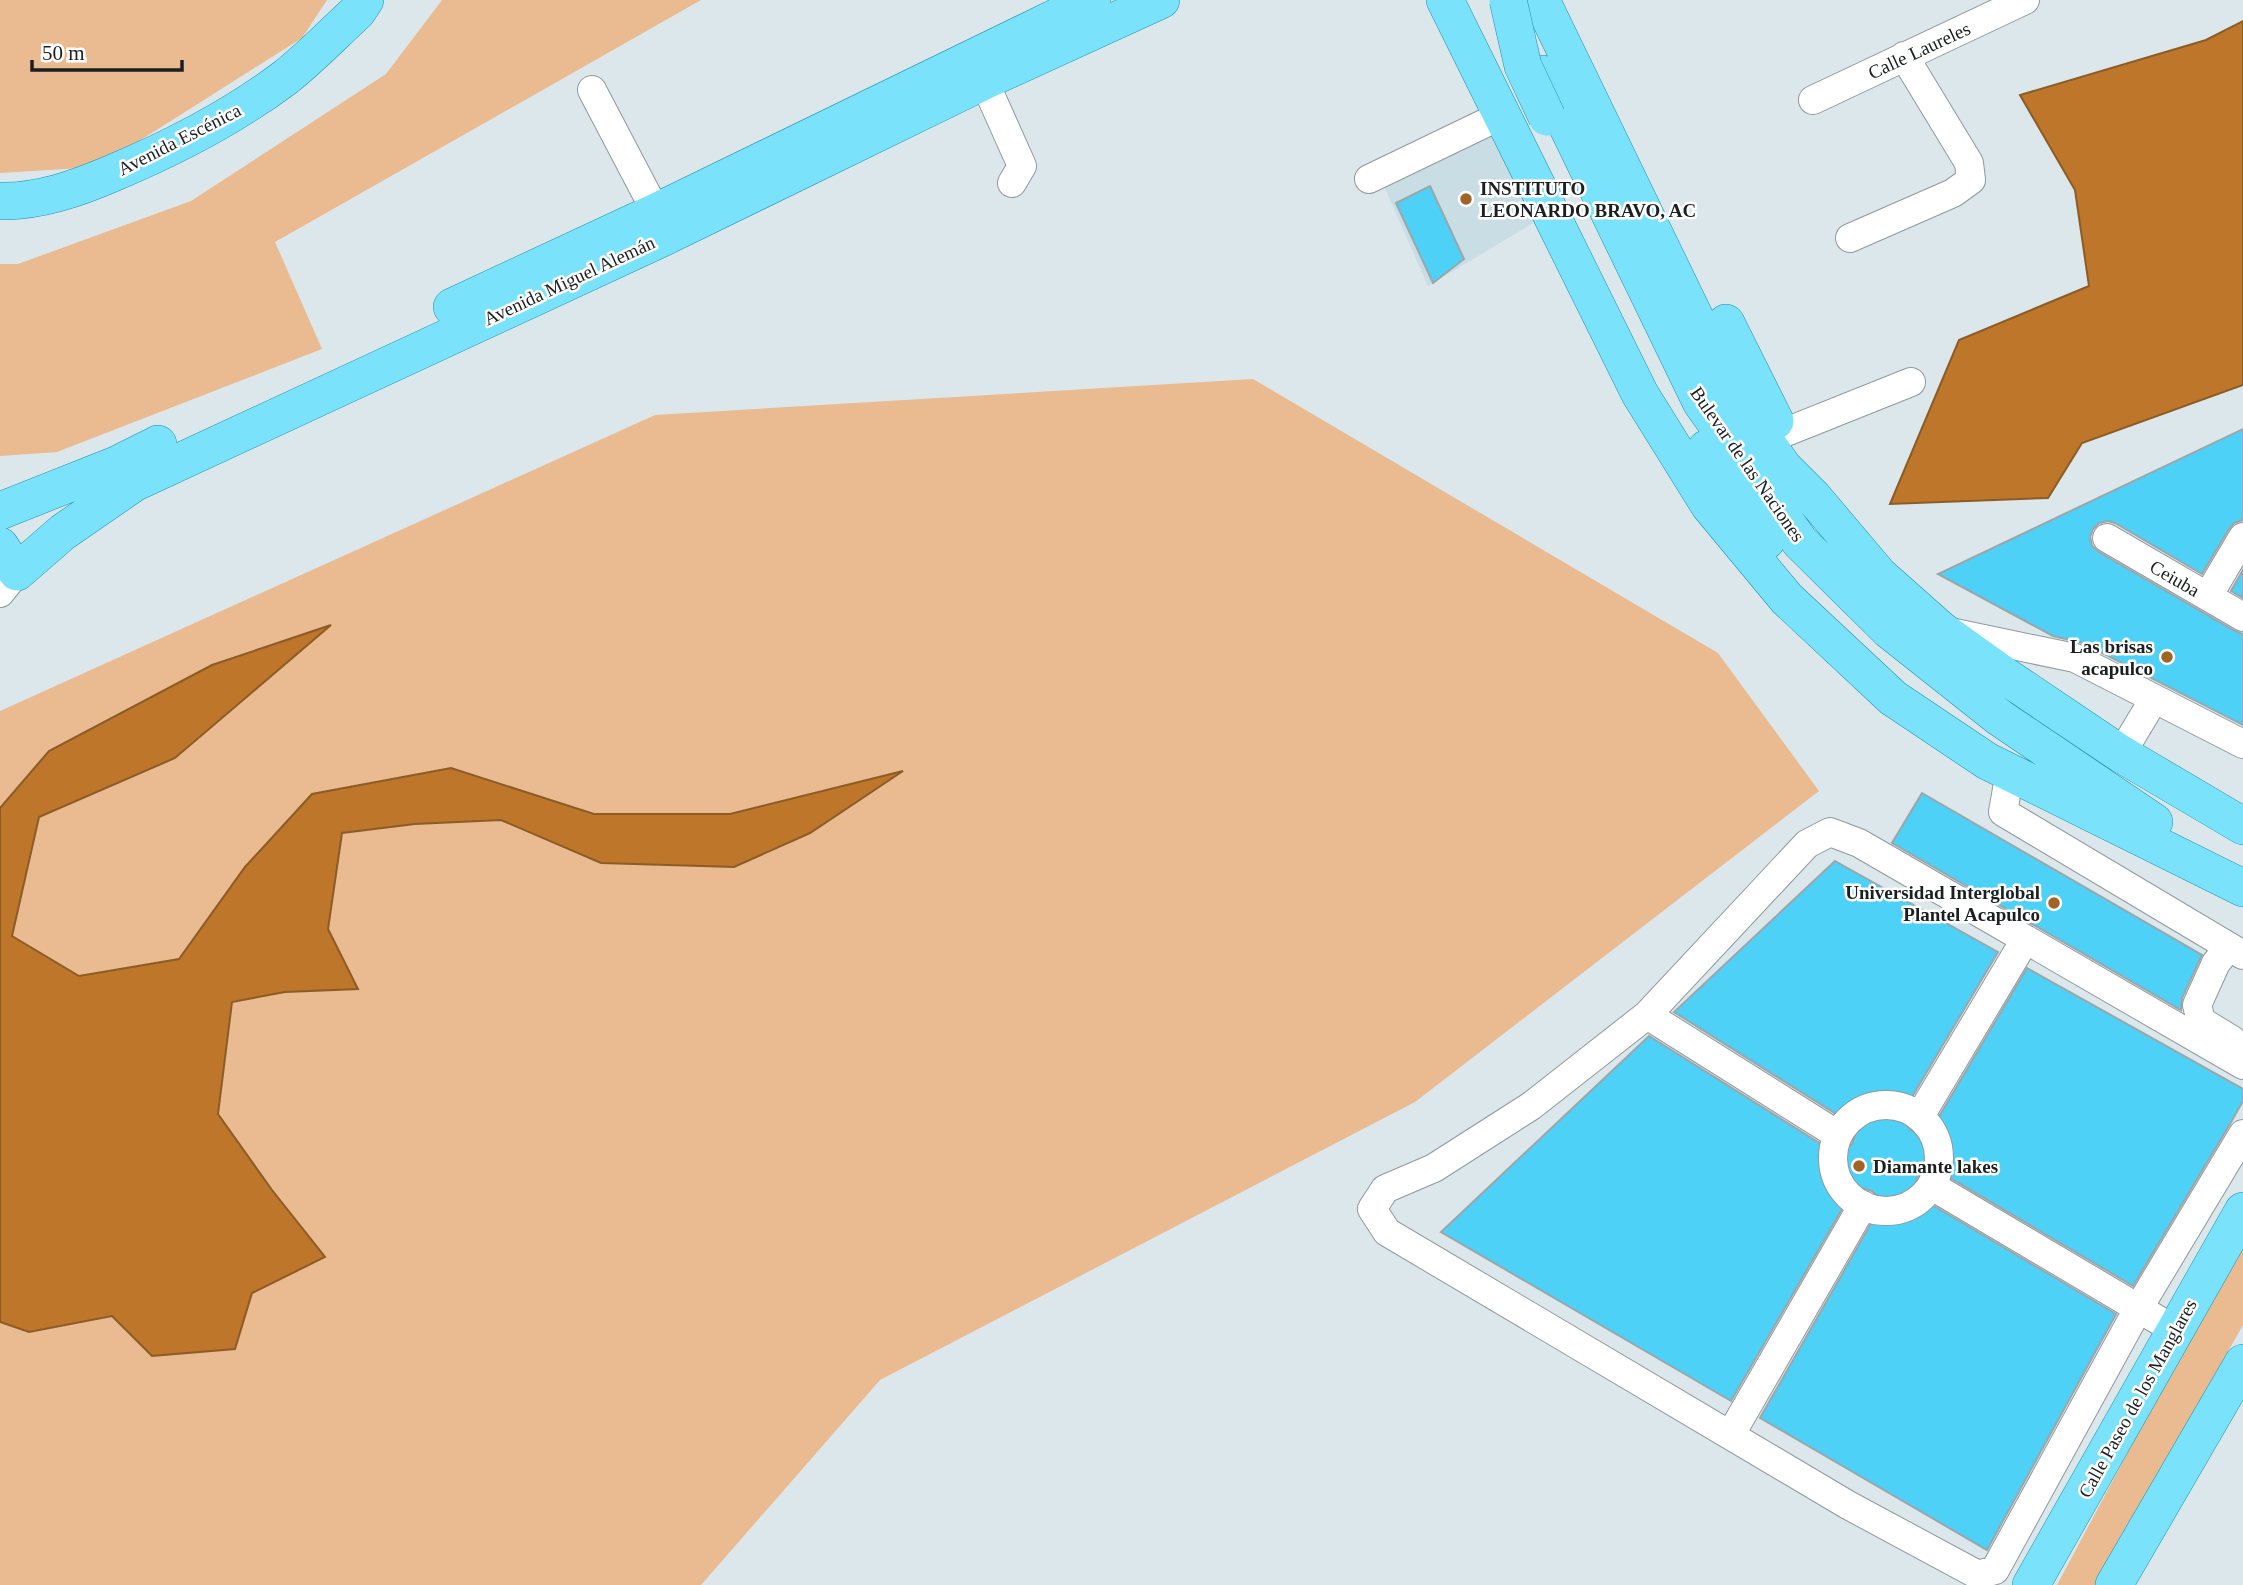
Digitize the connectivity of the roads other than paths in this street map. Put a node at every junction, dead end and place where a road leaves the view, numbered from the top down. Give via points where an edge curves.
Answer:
1 (365, 0) edge
2 (1161, 0) edge
3 (1446, 0) edge
4 (1501, 0) edge
5 (1508, 0) edge
6 (1541, 0) edge
7 (1555, 0) edge
8 (2025, 0) edge
9 (1079, 2) edge
10 (1986, 8) edge
11 (1904, 56) junction
12 (984, 81) junction
13 (592, 90) dead end
14 (1813, 100) dead end
15 (1502, 115) junction
16 (1369, 179) dead end
17 (1012, 183) dead end
18 (0, 201) edge
19 (656, 212) junction
20 (1850, 238) dead end
21 (1911, 382) dead end
22 (1781, 434) junction
23 (42, 494) junction
24 (1813, 497) junction
25 (0, 511) edge
26 (63, 533) junction
27 (2243, 537) edge
28 (2107, 538) dead end
29 (6, 570) edge
30 (2208, 596) junction
31 (2243, 617) edge
32 (1941, 630) junction
33 (2154, 699) junction
34 (2000, 718) junction
35 (2243, 744) edge
36 (2121, 754) junction
37 (2010, 772) junction
38 (2243, 826) edge
39 (2243, 880) edge
40 (2243, 888) edge
41 (2025, 940) junction
42 (2236, 951) edge
43 (1647, 1014) junction
44 (2243, 1048) edge
45 (2243, 1065) edge
46 (1920, 1116) junction
47 (1838, 1135) junction
48 (2243, 1135) edge
49 (1932, 1186) junction
50 (1863, 1205) junction
51 (2243, 1211) edge
52 (2138, 1309) junction
53 (2175, 1330) junction
54 (2243, 1363) edge
55 (1731, 1434) junction
56 (2031, 1585) edge
57 (2114, 1585) edge

1 - 18 main road, Avenida Escénica via 288,76 228,118 73,190
2 - 12 main road, Avenida Miguel Alemán
3 - 15 main road
4 - 34 main road, Bulevar de las Naciones, bridge via 1514,18 1701,402 1800,542 1889,630
5 - 34 main road, bridge via 1523,66 1682,410 1769,545 1848,629 1951,709
6 - 24 main road, Bulevar de las Naciones via 1730,390 1783,467
7 - 22 main road
8 - 10 street, Calle Laureles
9 - 19 main road, Avenida Miguel Alemán
10 - 11 street, Calle Laureles
11 - 14 street, Calle Laureles
11 - 20 street via 1969,163 1971,180 1953,193
12 - 17 street via 1022,166
12 - 26 main road, Avenida Miguel Alemán via 660,239 134,483
13 - 19 street
15 - 16 street
15 - 37 main road via 1640,394 1709,505 1787,599 1893,698
19 - 23 main road, Avenida Miguel Alemán via 116,465
21 - 22 street
22 - 24 main road
23 - 25 main road, Avenida Miguel Alemán
23 - 26 main road
24 - 32 main road, Bulevar de las Naciones via 1879,575
26 - 29 main road, Avenida Miguel Alemán
27 - 30 street
28 - 30 street, Ceiuba
30 - 31 street, Ceiuba
32 - 33 street via 2075,659
32 - 36 main road, Bulevar de las Naciones
33 - 35 street
33 - 36 street
34 - 39 main road, Bulevar de las Naciones
36 - 38 main road, Bulevar de las Naciones
37 - 40 main road
37 - 42 street via 2003,812
41 - 43 street via 1859,843 1830,832 1807,844
41 - 45 street
41 - 46 street
42 - 44 street via 2216,963 2197,1004 2201,1021
43 - 47 street
43 - 55 street via 1531,1106 1434,1168 1385,1189 1371,1209 1387,1232
46 - 47 street via 1899,1106 1875,1106 1853,1116
46 - 49 street via 1937,1142 1939,1164
47 - 50 street via 1836,1175 1851,1198
48 - 52 street
49 - 50 street via 1913,1204 1888,1211
49 - 52 street
50 - 55 street
51 - 53 main road, Calle Paseo de los Manglares
52 - 53 street
52 - 55 street via 1995,1570 1986,1574 1978,1575 1848,1505
53 - 56 main road, Calle Paseo de los Manglares
54 - 57 main road

